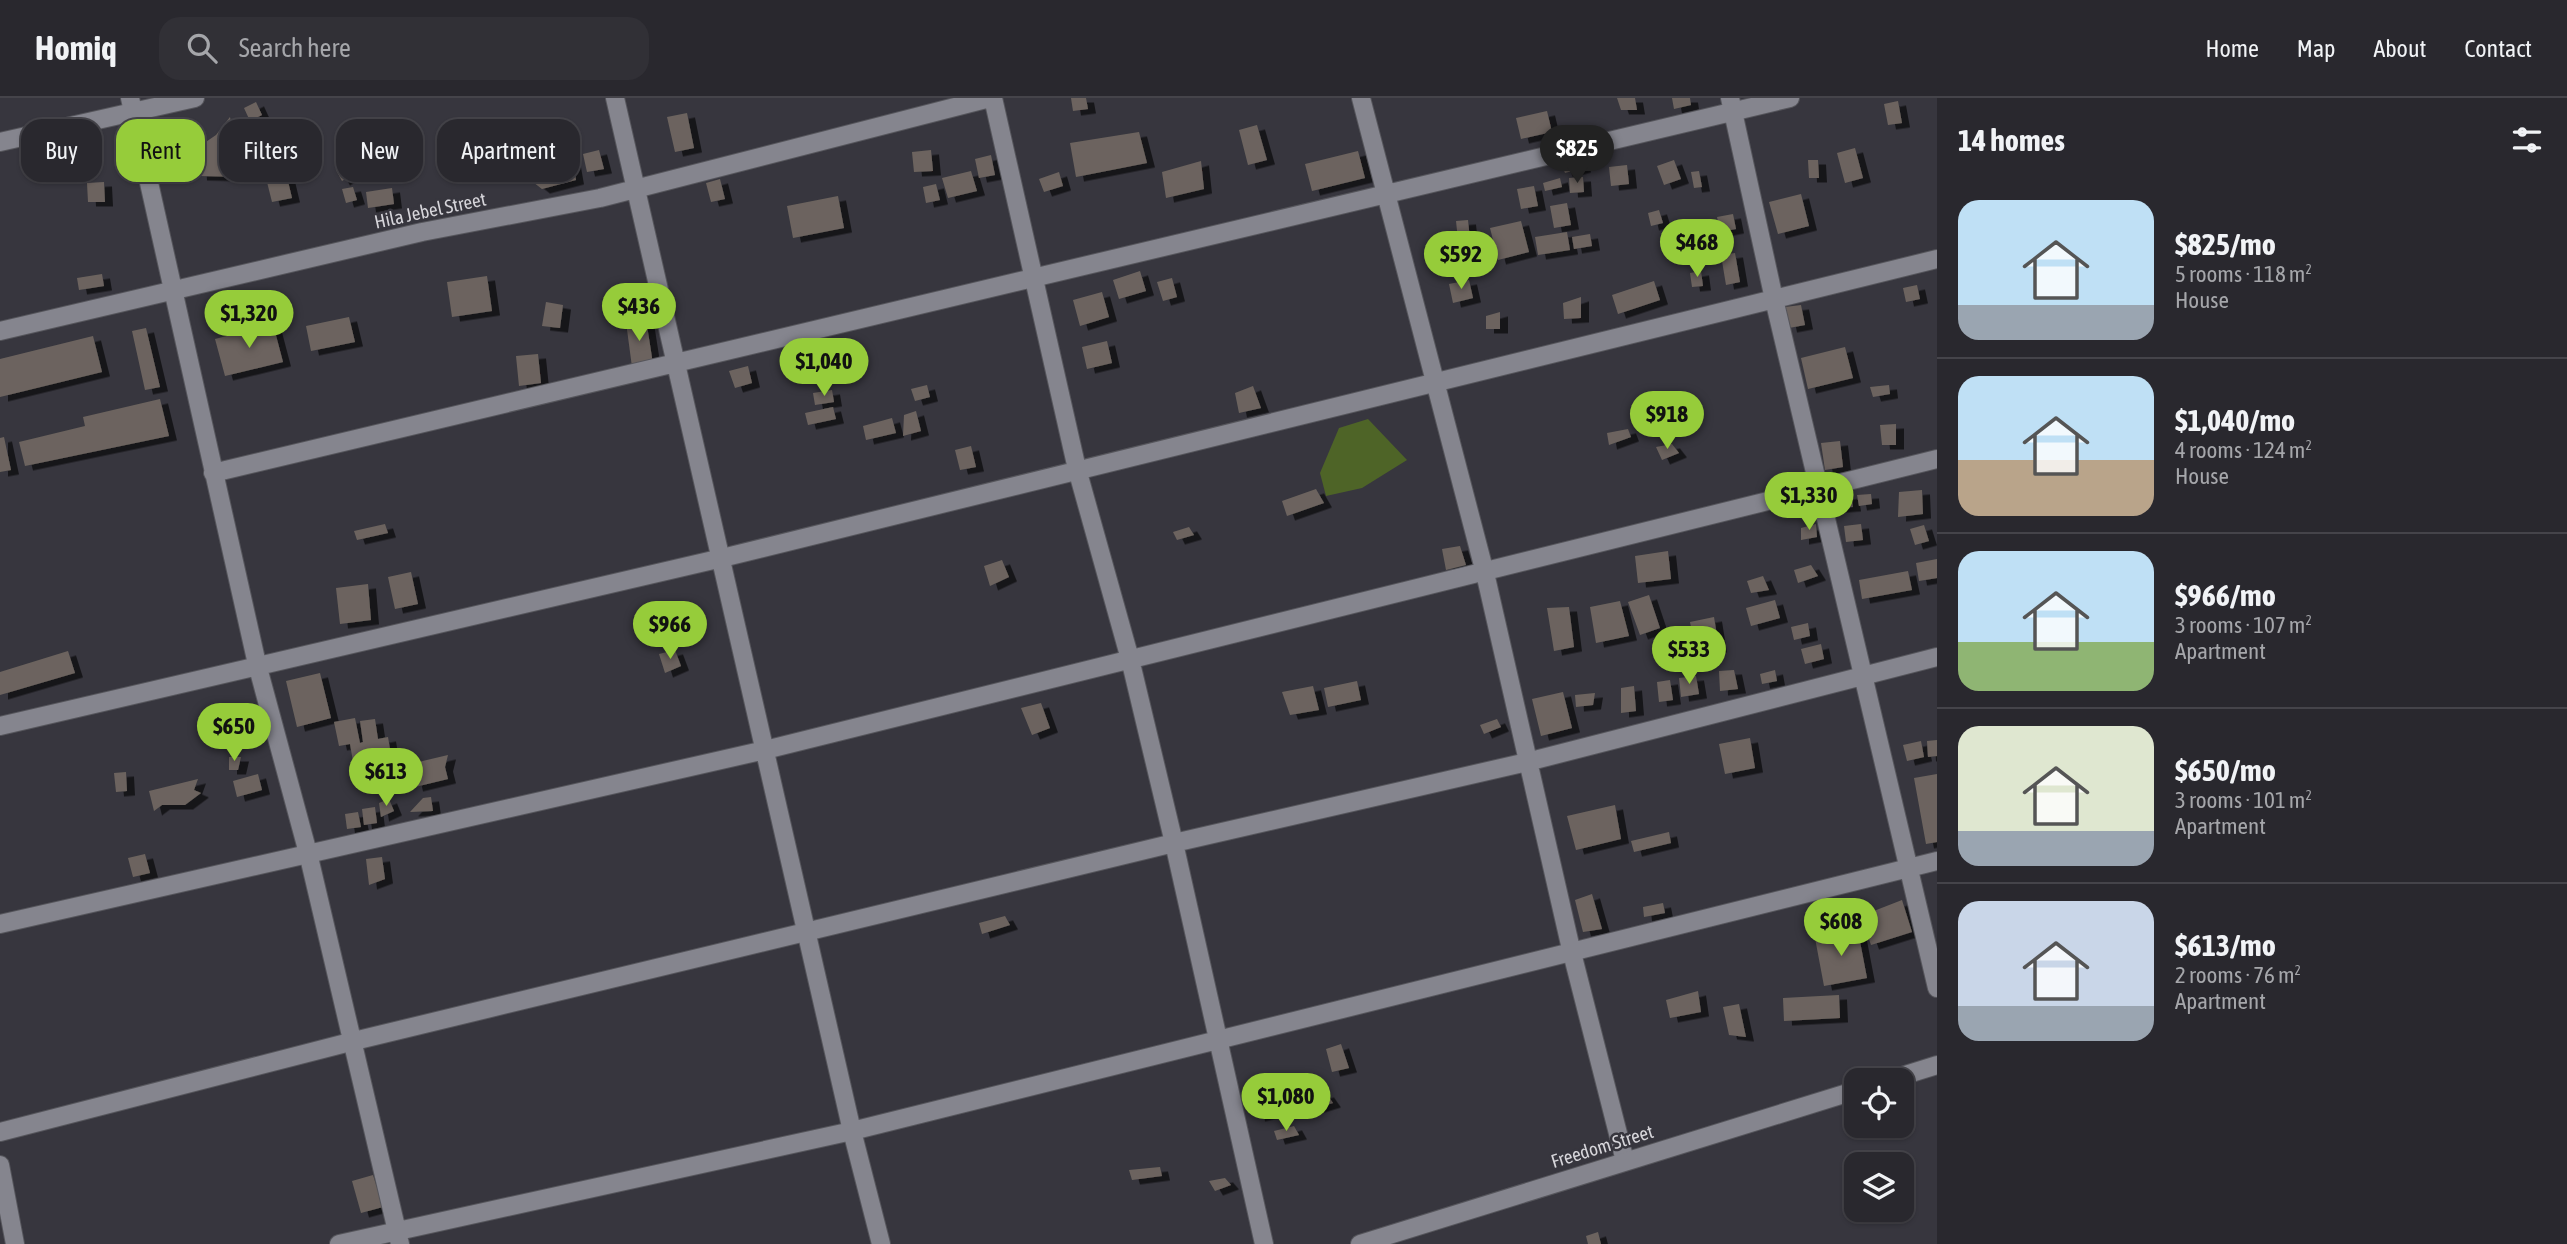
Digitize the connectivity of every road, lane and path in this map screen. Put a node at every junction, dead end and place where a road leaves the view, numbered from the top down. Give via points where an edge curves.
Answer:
1 (195, 98) edge
2 (615, 98) edge
3 (991, 98) edge
4 (1361, 98) edge
5 (1790, 98) edge
6 (131, 105) edge
7 (1732, 105) edge
8 (0, 142) edge
9 (636, 187) junction
10 (1386, 192) junction
11 (1937, 259) edge
12 (1034, 279) junction
13 (175, 292) junction
14 (1774, 299) junction
15 (0, 331) edge
16 (676, 363) junction
17 (1436, 382) junction
18 (1937, 459) edge
19 (1077, 468) junction
20 (213, 473) junction
21 (1820, 489) junction
22 (722, 558) junction
23 (1485, 573) junction
24 (1937, 657) edge
25 (1130, 659) junction
26 (257, 664) junction
27 (1864, 676) junction
28 (0, 726) edge
29 (765, 750) junction
30 (1527, 762) junction
31 (1174, 842) junction
32 (308, 853) junction
33 (1937, 861) edge
34 (1908, 868) junction
35 (0, 924) edge
36 (808, 931) junction
37 (1571, 950) junction
38 (1937, 988) edge
39 (1216, 1039) junction
40 (354, 1041) junction
41 (1937, 1065) edge
42 (1914, 1072) edge
43 (1844, 1094) edge
44 (852, 1131) junction
45 (0, 1132) edge
46 (1625, 1161) junction
47 (0, 1165) edge
48 (398, 1238) edge
49 (15, 1244) edge
50 (340, 1244) edge
51 (881, 1244) edge
52 (1264, 1244) edge
53 (1360, 1244) edge

1 - 6 street
2 - 9 street
3 - 9 street, Hila Jebel Street
3 - 12 street
4 - 10 street
5 - 7 street
6 - 8 street
6 - 13 street
7 - 10 street
7 - 14 street
9 - 13 street, Hila Jebel Street via 422,232
9 - 16 street
10 - 12 street
10 - 17 street
11 - 14 street
12 - 16 street
12 - 19 street
13 - 15 street, Hila Jebel Street
13 - 20 street
14 - 17 street
14 - 21 street
16 - 20 street
16 - 22 street
17 - 19 street
17 - 23 street
18 - 21 street
19 - 22 street
19 - 25 street
20 - 26 street
21 - 23 street
21 - 27 street
22 - 26 street
22 - 29 street
23 - 25 street
23 - 30 street
24 - 27 street
25 - 29 street
25 - 31 street
26 - 28 street
26 - 32 street
27 - 30 street
27 - 34 street
29 - 32 street
29 - 36 street
30 - 31 street
30 - 37 street
31 - 36 street
31 - 39 street
32 - 35 street
32 - 40 street
33 - 34 street
34 - 37 street
34 - 38 street
36 - 40 street
36 - 44 street
37 - 39 street
37 - 46 street
39 - 44 street
39 - 52 street
40 - 45 street
40 - 48 street
41 - 42 street
43 - 46 street, Freedom Street
44 - 48 street
44 - 51 street
46 - 53 street, Freedom Street
47 - 49 street
48 - 50 street

